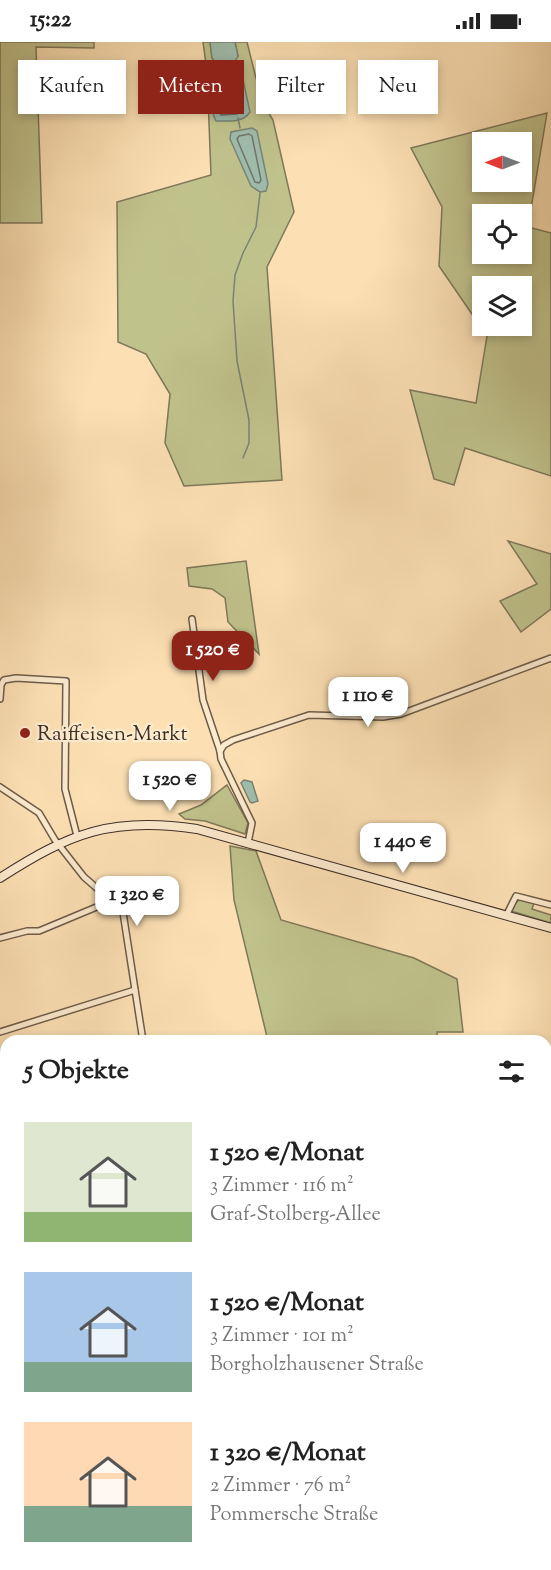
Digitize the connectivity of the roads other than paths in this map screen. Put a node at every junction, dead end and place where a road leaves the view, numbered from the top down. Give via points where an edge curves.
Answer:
1 (192, 618) dead end
2 (551, 658) edge
3 (0, 699) edge
4 (220, 751) junction
5 (0, 787) edge
6 (77, 836) junction
7 (58, 843) junction
8 (248, 843) junction
9 (0, 878) edge
10 (107, 897) junction
11 (551, 905) edge
12 (506, 916) junction
13 (551, 928) edge
14 (0, 938) edge
15 (135, 990) junction
16 (0, 1032) edge
17 (142, 1035) edge

1 - 4 street via 203,699
2 - 4 street via 401,714 309,715 233,740
3 - 6 street via 4,680 66,681 65,789
4 - 8 street via 222,765 252,823
5 - 7 street via 39,813
6 - 7 main road
6 - 8 main road via 128,825 159,824 197,829
7 - 9 main road
7 - 10 street via 84,877
8 - 12 main road
10 - 14 street via 99,906 39,931
10 - 15 street via 122,906
11 - 12 street via 516,896
12 - 13 main road
15 - 16 street
15 - 17 street

